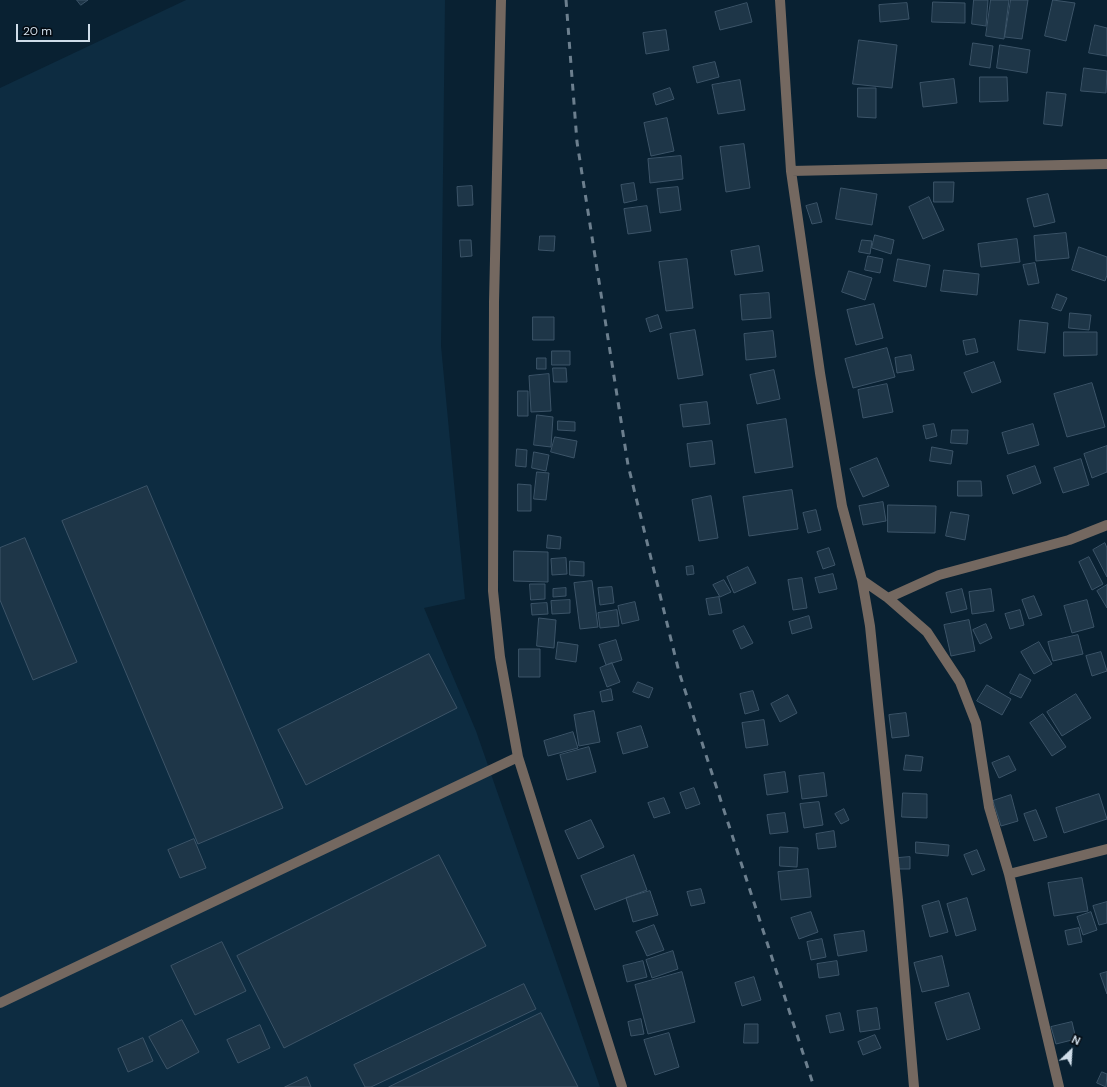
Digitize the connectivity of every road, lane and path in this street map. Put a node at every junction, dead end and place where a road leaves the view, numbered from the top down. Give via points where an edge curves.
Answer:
1 (501, 0) edge
2 (780, 0) edge
3 (1107, 164) edge
4 (791, 171) junction
5 (1107, 525) edge
6 (862, 580) junction
7 (888, 598) junction
8 (518, 757) junction
9 (1107, 849) edge
10 (1009, 874) junction
11 (0, 1003) edge
12 (622, 1087) edge
13 (914, 1087) edge
14 (1059, 1087) edge

1 - 8 street via 494,302 493,591 500,657
2 - 4 street
3 - 4 street
4 - 6 street via 842,506
5 - 7 street via 1069,540 939,575
6 - 7 street
6 - 13 street via 870,626 882,740
7 - 10 street via 927,632 960,682 976,723 989,807
8 - 11 street
8 - 12 street
9 - 10 street
10 - 14 street

